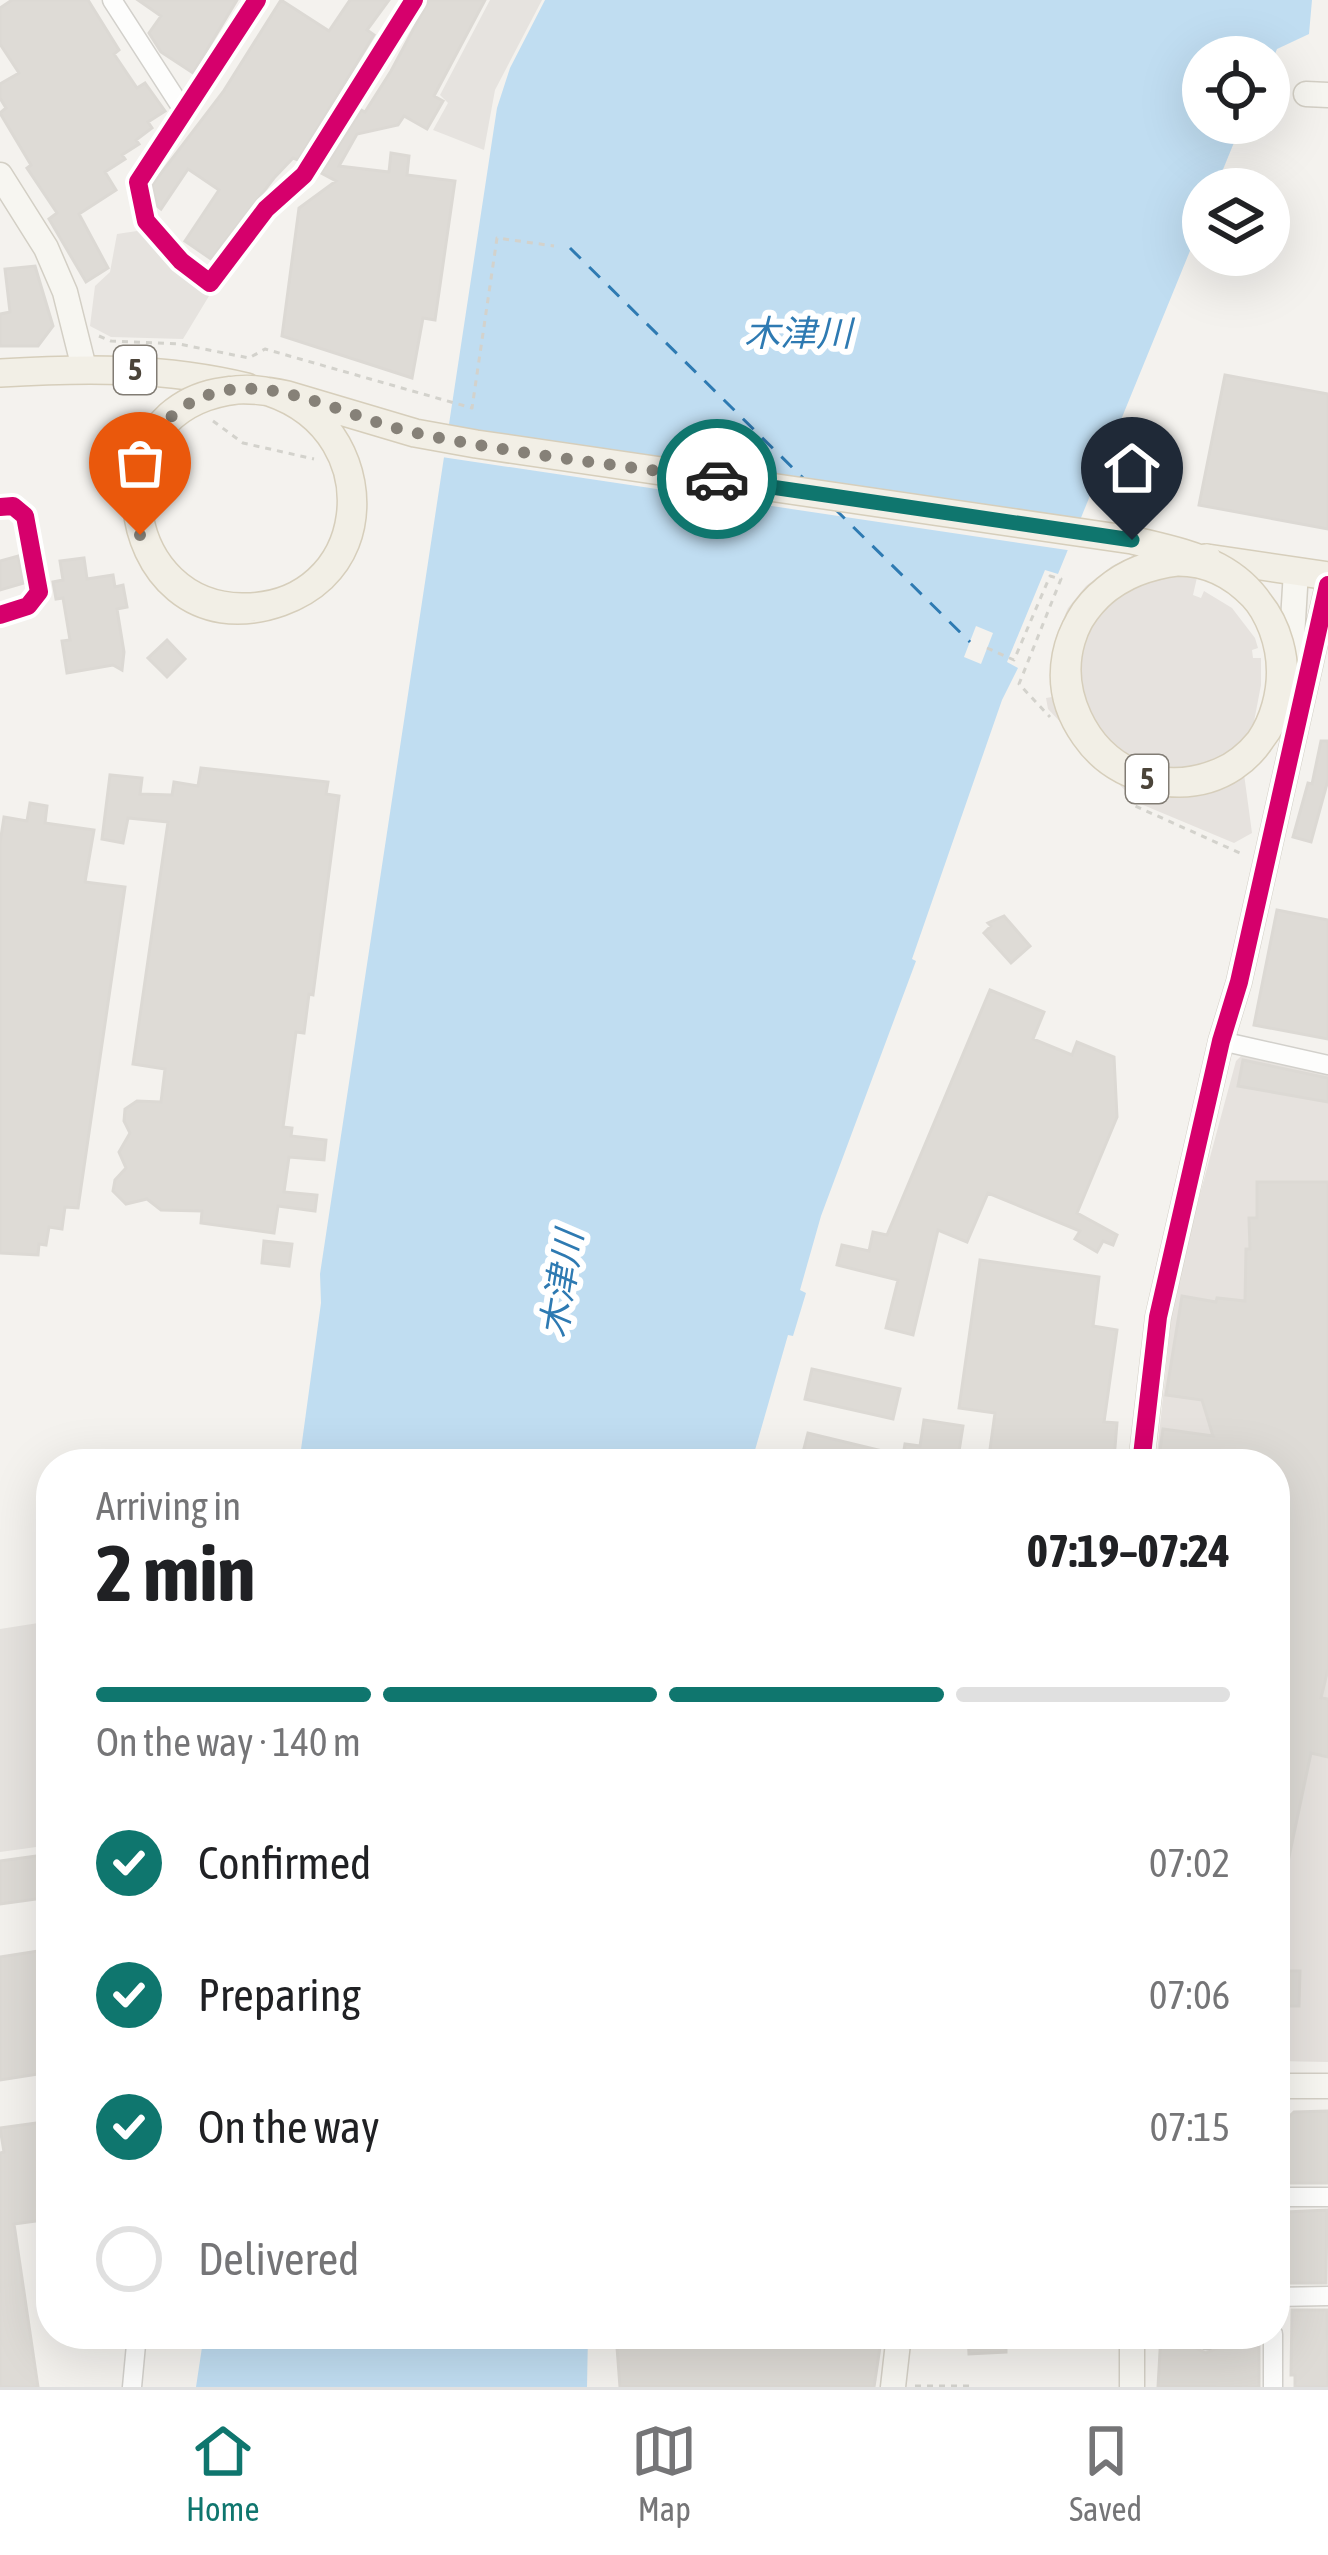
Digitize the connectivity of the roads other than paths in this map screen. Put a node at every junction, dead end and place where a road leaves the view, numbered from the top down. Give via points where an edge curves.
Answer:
1 (112, 0) edge
2 (257, 0) edge
3 (414, 0) edge
4 (183, 110) junction
5 (0, 175) edge
6 (83, 368) junction
7 (0, 373) edge
8 (0, 507) edge
9 (1296, 571) junction
10 (1328, 581) edge
11 (0, 615) edge
12 (1282, 792) junction
13 (1221, 1041) junction
14 (1328, 1065) edge
15 (1143, 1449) edge
16 (1290, 2086) edge
17 (1328, 2086) edge
18 (1290, 2197) edge
19 (1328, 2197) edge
20 (1328, 2296) edge
21 (1290, 2297) edge
22 (136, 2349) edge
23 (897, 2349) edge
24 (1132, 2349) edge
25 (1273, 2349) edge
26 (893, 2386) edge
27 (132, 2387) edge
28 (1132, 2387) edge
29 (1273, 2387) edge

1 - 4 street
2 - 4 street
3 - 4 street via 304,175 266,209 210,283 146,221 138,182
5 - 6 street via 65,292
6 - 7 main road, 5
6 - 9 main road, 5, bridge via 202,376 269,392 309,411 341,451 352,514 329,566 289,597 261,606 213,603 185,590 149,552 135,499 150,445 198,400 251,390 269,392 299,404 309,411 338,442 350,471 354,497 351,523 333,564 285,601 260,608 218,606 200,600 175,584 147,551 134,509 135,482 146,448 166,420 198,399 241,389 251,389 269,391 287,395 456,441 1132,540 1177,551 1191,557 1206,562 1220,567 1256,598 1265,610 1278,634 1283,651 1285,675 1280,708 1265,737 1228,770 1196,781 1156,781 1131,774 1110,762 1085,736 1073,716 1067,694 1065,671 1068,650 1075,628 1087,608 1103,591 1141,568 1168,562 1178,562 1193,562 1223,572 1269,618 1284,668 1272,722 1258,744 1235,764 1208,776 1186,781 1132,772 1087,736 1067,683 1082,618 1105,591 1141,570 1170,562 1189,560 1208,558
8 - 11 street via 25,516 39,592 28,606
9 - 10 main road, 5
9 - 12 street
10 - 12 street
12 - 13 street
13 - 14 street
13 - 15 street via 1158,1317
16 - 17 street
18 - 19 street
20 - 21 street
22 - 27 street
23 - 26 street
24 - 28 street
25 - 29 street

